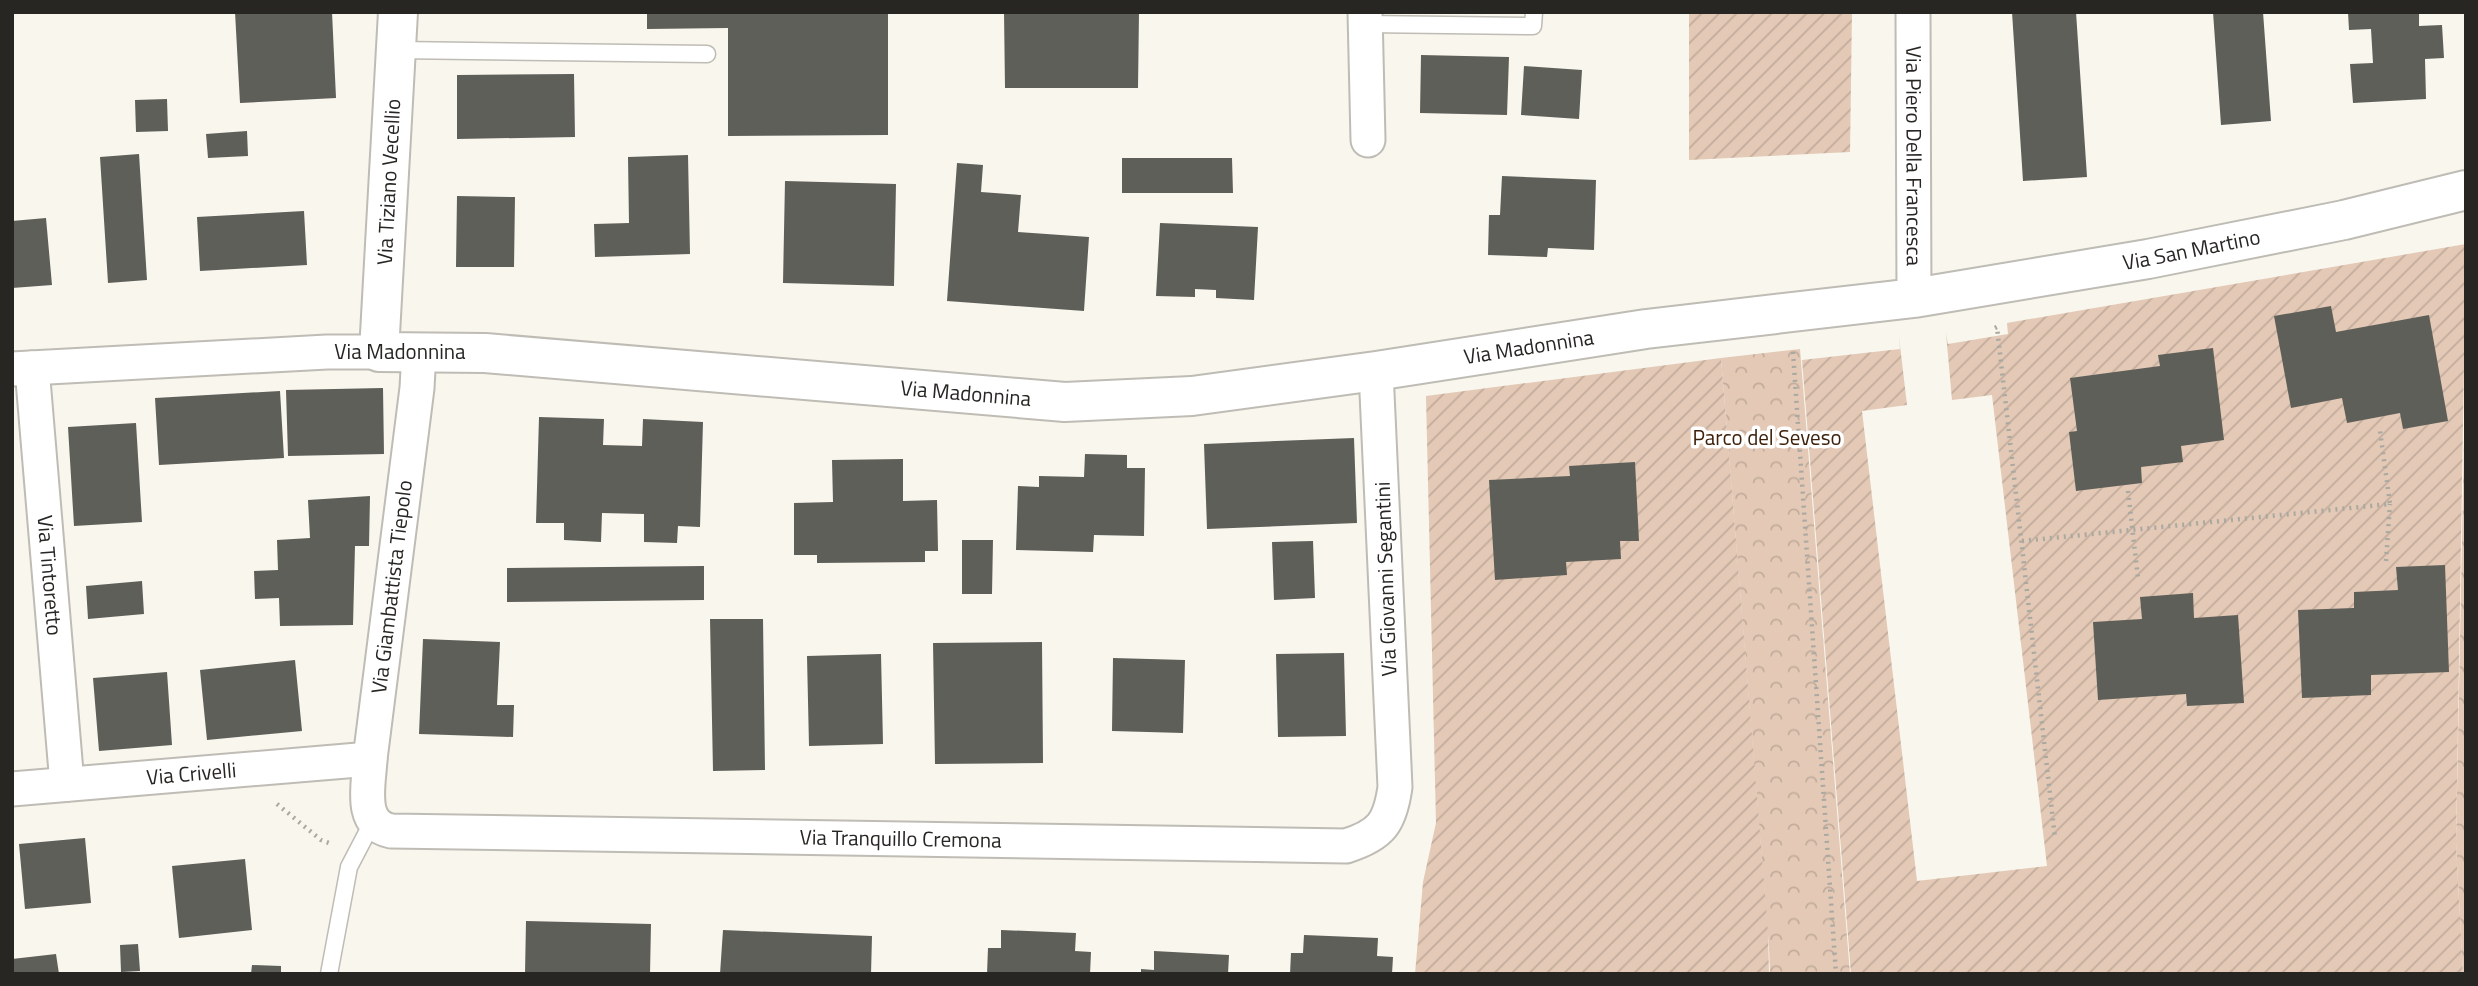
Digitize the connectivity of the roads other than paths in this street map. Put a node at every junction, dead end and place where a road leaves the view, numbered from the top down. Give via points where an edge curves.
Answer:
1 (398, 12) edge
2 (1534, 12) edge
3 (1913, 12) edge
4 (1365, 18) edge
5 (396, 50) junction
6 (707, 54) dead end
7 (1368, 140) dead end
8 (2466, 190) edge
9 (1914, 298) junction
10 (380, 352) junction
11 (419, 352) junction
12 (22, 369) edge
13 (1376, 371) junction
14 (370, 759) junction
15 (67, 784) junction
16 (1395, 787) joint
17 (12, 789) edge
18 (373, 821) junction
19 (328, 974) edge

1 - 5 street, Via Tiziano Vecellio
2 - 4 lane via 1533,26
3 - 9 street, Via Piero Della Francesca
4 - 7 street
5 - 6 lane
5 - 10 street, Via Tiziano Vecellio
8 - 9 street, Via San Martino via 2148,259
9 - 13 street, Via Madonnina via 1646,329
10 - 11 street, Via Madonnina
10 - 12 street, Via Madonnina
11 - 13 street, Via Madonnina via 485,353 1065,402 1192,396
11 - 14 street, Via Giambattista Tiepolo
12 - 15 street, Via Tintoretto
13 - 16 street, Via Giovanni Segantini
14 - 15 street, Via Crivelli
14 - 18 street, Via Giambattista Tiepolo via 367,807
15 - 17 street, Via Crivelli
16 - 18 street, Via Tranquillo Cremona via 1383,824 1368,839 1346,846 391,831
18 - 19 lane via 349,867

